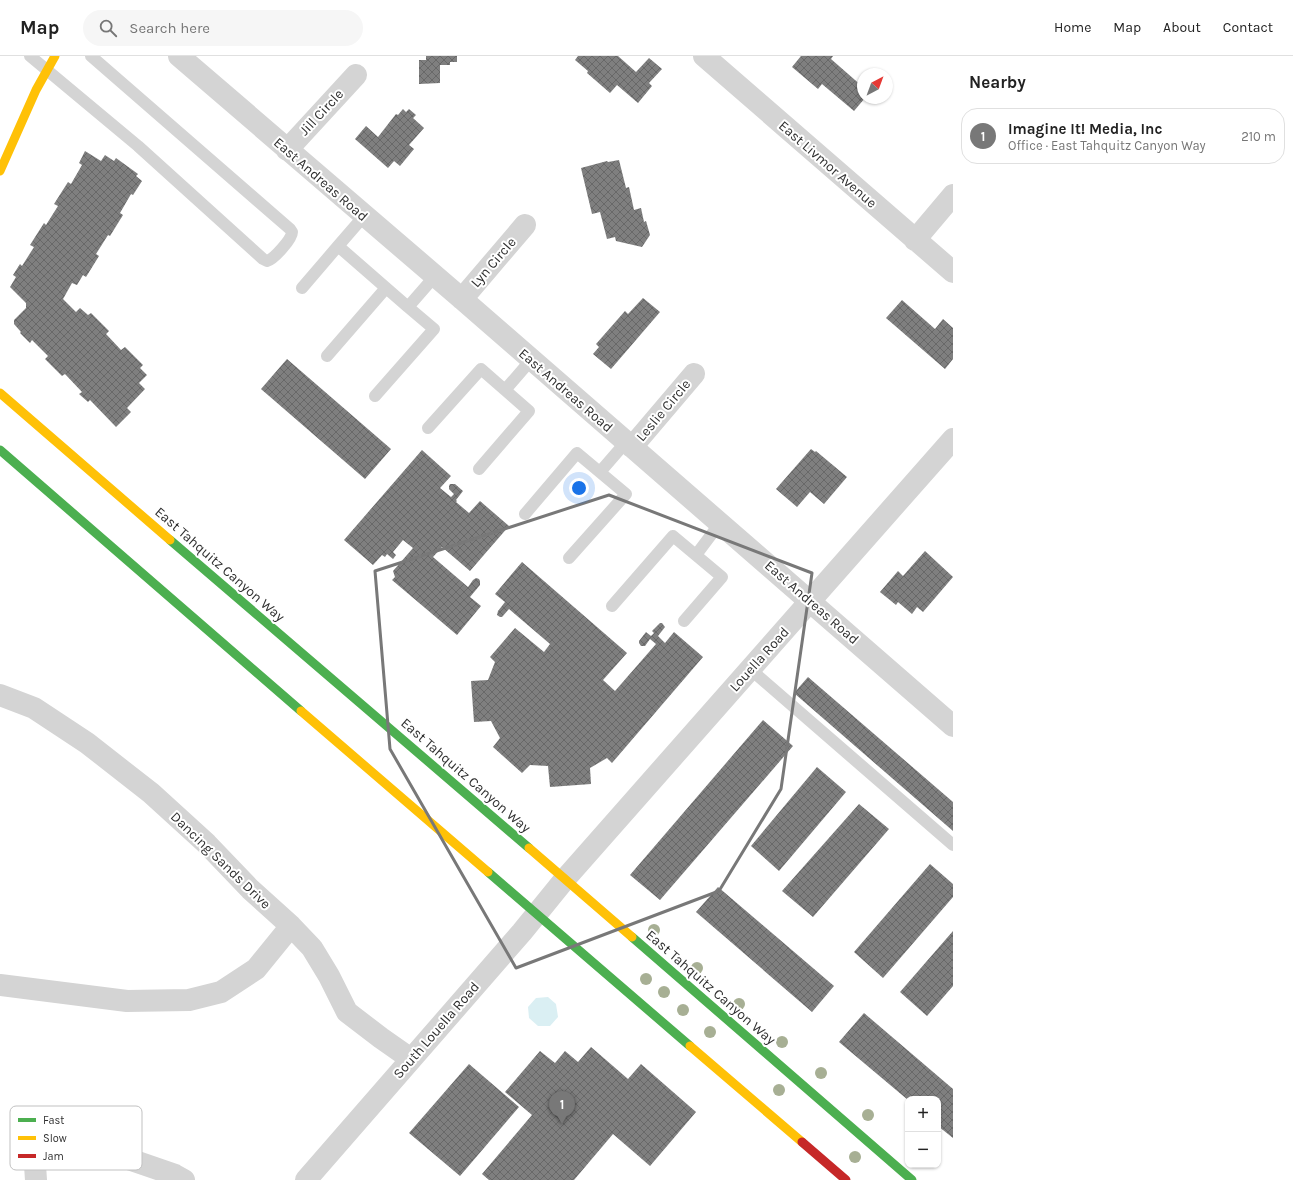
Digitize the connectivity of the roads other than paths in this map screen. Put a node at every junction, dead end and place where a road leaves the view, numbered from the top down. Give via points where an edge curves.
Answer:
1 (30, 56) edge
2 (55, 56) edge
3 (91, 56) edge
4 (179, 56) edge
5 (704, 56) edge
6 (47, 70) junction
7 (356, 75) dead end
8 (287, 150) junction
9 (0, 171) edge
10 (953, 195) edge
11 (364, 216) junction
12 (525, 225) dead end
13 (915, 240) junction
14 (338, 246) junction
15 (953, 272) edge
16 (435, 276) junction
17 (302, 288) dead end
18 (386, 288) junction
19 (462, 299) junction
20 (408, 307) junction
21 (327, 356) dead end
22 (531, 360) junction
23 (694, 374) dead end
24 (505, 390) junction
25 (0, 394) edge
26 (375, 396) dead end
27 (428, 428) dead end
28 (953, 439) edge
29 (629, 444) junction
30 (0, 450) edge
31 (479, 469) dead end
32 (600, 472) junction
33 (525, 514) dead end
34 (720, 523) junction
35 (696, 555) junction
36 (569, 558) dead end
37 (810, 601) junction
38 (612, 606) dead end
39 (684, 621) dead end
40 (750, 669) junction
41 (0, 695) edge
42 (953, 726) edge
43 (953, 845) edge
44 (564, 879) junction
45 (536, 914) junction
46 (291, 926) junction
47 (0, 985) edge
48 (411, 1059) junction
49 (142, 1164) edge
50 (35, 1170) edge
51 (36, 1180) edge
52 (184, 1180) edge
53 (306, 1180) edge
54 (846, 1180) edge
55 (912, 1180) edge

1 - 6 lane
2 - 6 main road
3 - 6 lane via 290,229 290,239 272,258 267,261 263,259 138,146
4 - 8 street, East Andreas Road
5 - 13 street, East Livmor Avenue
6 - 9 main road
7 - 8 street, Jill Circle
8 - 11 street, East Andreas Road
10 - 13 street
11 - 14 lane
11 - 16 street, East Andreas Road
12 - 19 street, Lyn Circle
13 - 15 street, East Livmor Avenue
14 - 17 lane
14 - 18 lane
16 - 19 street, East Andreas Road
16 - 20 lane
18 - 20 lane
18 - 21 lane
19 - 22 street, East Andreas Road
20 - 26 lane via 434,329
22 - 24 lane
22 - 29 street, East Andreas Road
23 - 29 street, Leslie Circle
24 - 27 lane via 481,370
24 - 31 lane via 529,411
25 - 44 main road, East Tahquitz Canyon Way
28 - 37 street, Louella Road
29 - 32 lane
29 - 34 street, East Andreas Road
30 - 45 main road
32 - 33 lane via 577,453
32 - 36 lane via 626,494
34 - 35 lane
34 - 37 street, East Andreas Road
35 - 38 lane via 673,536
35 - 39 lane via 722,577
37 - 40 street, Louella Road
37 - 42 street, East Andreas Road
40 - 43 lane
40 - 44 street, Louella Road
41 - 46 street, Dancing Sands Drive via 34,708 87,743 151,793
44 - 45 street, South Louella Road
44 - 55 main road, East Tahquitz Canyon Way
45 - 48 street, South Louella Road
45 - 54 main road
46 - 47 street via 256,968 220,992 189,1000 127,1001
46 - 48 street, Dancing Sands Drive via 312,948 347,1012
48 - 53 street, South Louella Road
49 - 52 street
50 - 51 street

